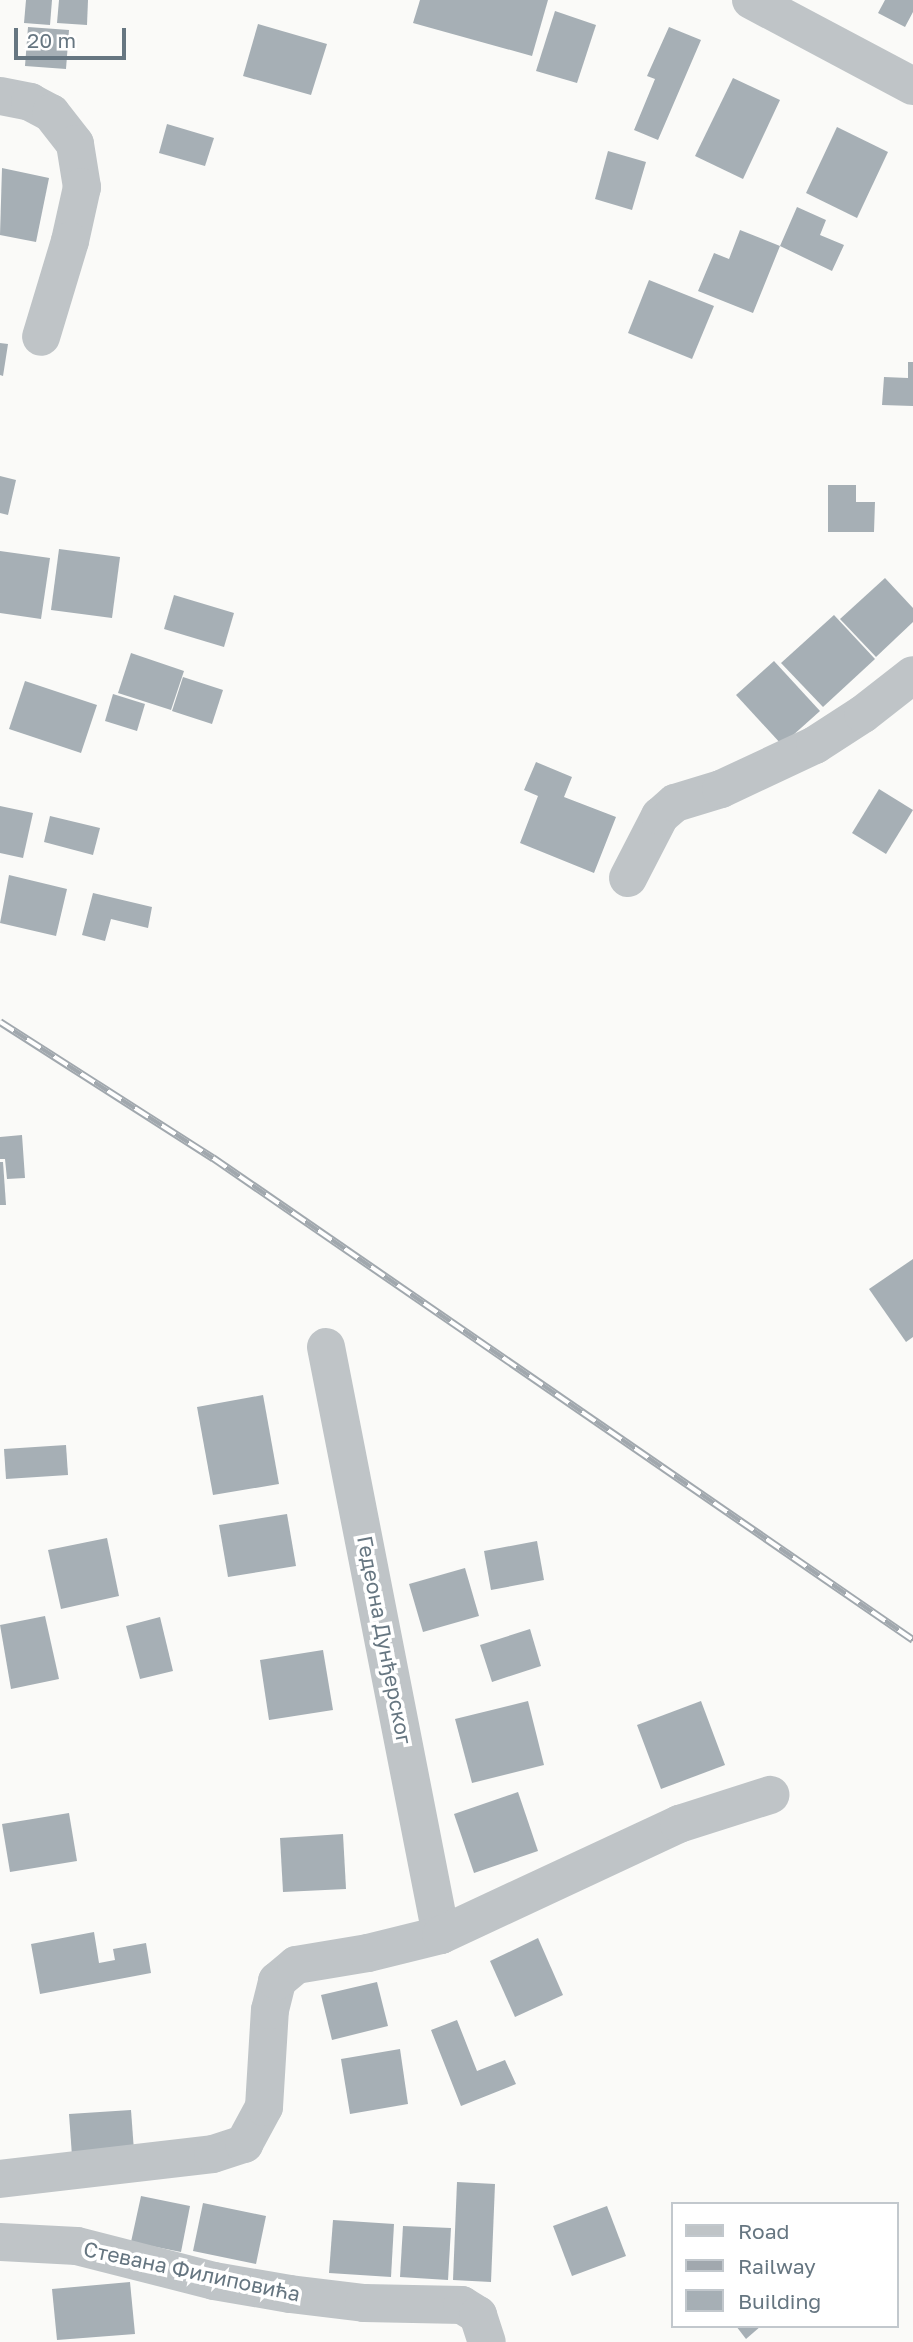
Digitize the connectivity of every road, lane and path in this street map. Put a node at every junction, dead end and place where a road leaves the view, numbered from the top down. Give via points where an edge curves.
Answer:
1 (751, 0) edge
2 (913, 86) edge
3 (0, 96) edge
4 (41, 337) dead end
5 (913, 675) edge
6 (628, 878) dead end
7 (326, 1347) dead end
8 (770, 1795) dead end
9 (441, 1935) junction
10 (0, 2179) edge
11 (0, 2242) edge
12 (487, 2342) edge

1 - 2 street
3 - 4 street via 30,102 51,113 75,144 82,187
5 - 6 street via 815,745 721,789 675,803 660,816
7 - 9 street, Гедеона Дунђерског
8 - 9 street via 679,1824
9 - 10 street via 368,1954 296,1965 277,1981 270,2010 264,2107 244,2144 212,2154
11 - 12 street, Стевана Филиповића via 77,2246 214,2281 290,2294 364,2303 462,2305 478,2315

